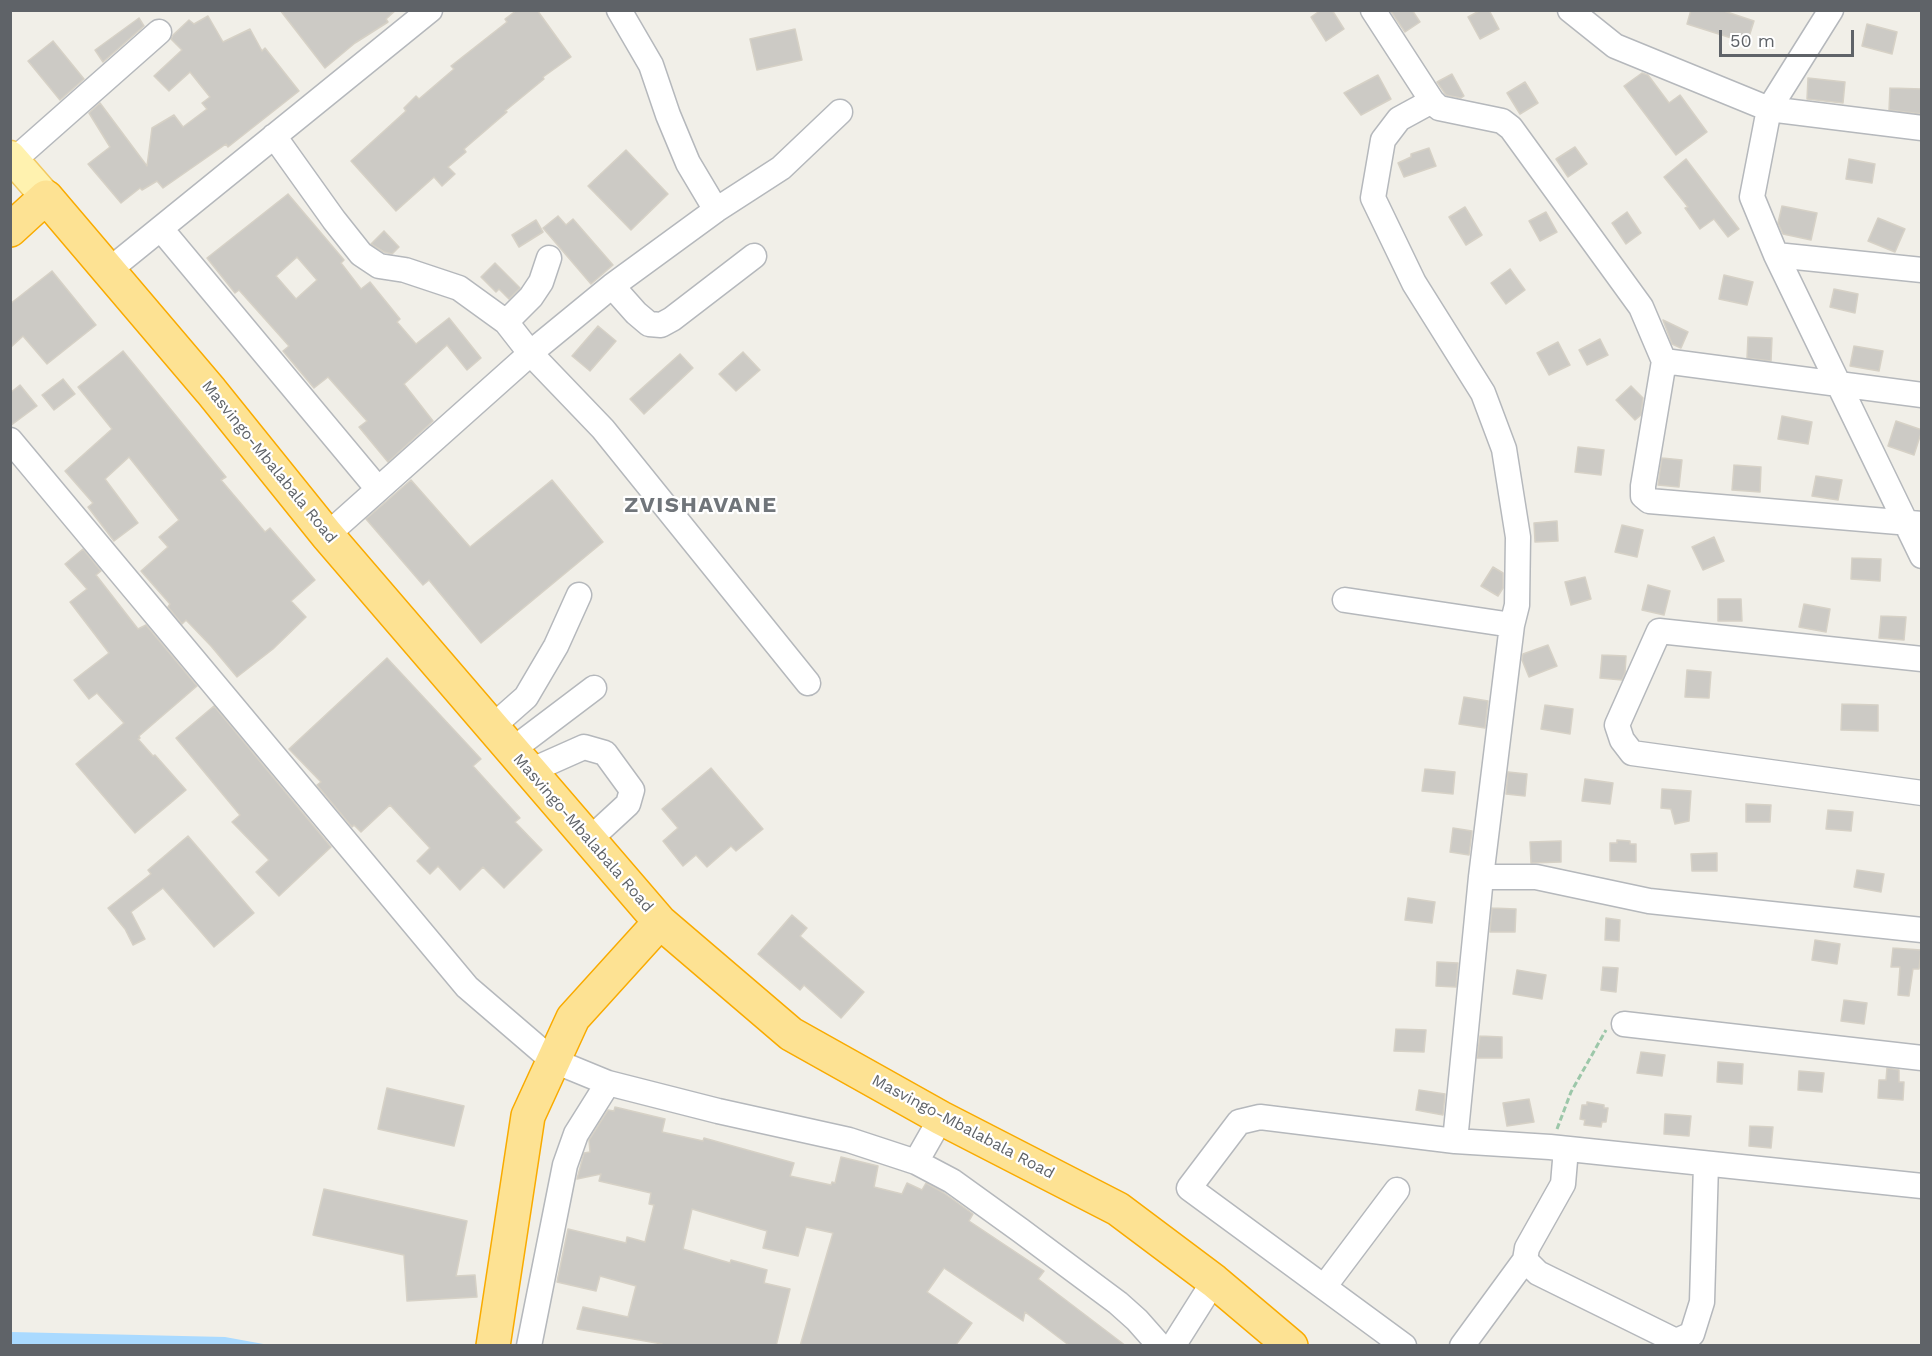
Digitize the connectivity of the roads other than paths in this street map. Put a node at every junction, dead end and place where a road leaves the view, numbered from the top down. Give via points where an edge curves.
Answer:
1 (430, 10) edge
2 (619, 10) edge
3 (1373, 10) edge
4 (1570, 10) edge
5 (1831, 10) edge
6 (159, 32) dead end
7 (1432, 101) junction
8 (1769, 109) junction
9 (840, 112) dead end
10 (1922, 128) edge
11 (274, 136) junction
12 (12, 158) edge
13 (46, 197) junction
14 (716, 210) junction
15 (161, 229) junction
16 (10, 230) edge
17 (1776, 255) junction
18 (754, 256) dead end
19 (549, 258) dead end
20 (1922, 270) edge
21 (108, 271) junction
22 (612, 286) junction
23 (506, 322) junction
24 (531, 354) junction
25 (1664, 361) junction
26 (1839, 384) junction
27 (1922, 394) edge
28 (10, 440) edge
29 (378, 489) junction
30 (1913, 523) edge
31 (327, 535) junction
32 (1922, 556) edge
33 (579, 595) dead end
34 (1345, 600) dead end
35 (1512, 625) junction
36 (1922, 659) edge
37 (808, 683) dead end
38 (594, 688) dead end
39 (511, 749) junction
40 (1922, 793) edge
41 (589, 840) junction
42 (1481, 877) junction
43 (660, 922) junction
44 (1922, 930) edge
45 (1624, 1024) road end
46 (1922, 1058) edge
47 (552, 1060) junction
48 (608, 1083) junction
49 (941, 1118) junction
50 (1455, 1141) junction
51 (1558, 1148) junction
52 (916, 1162) junction
53 (1706, 1164) junction
54 (1922, 1186) edge
55 (1397, 1190) dead end
56 (1525, 1260) junction
57 (1214, 1281) junction
58 (1324, 1287) junction
59 (493, 1346) edge
60 (529, 1346) edge
61 (1161, 1346) edge
62 (1173, 1346) edge
63 (1291, 1346) edge
64 (1404, 1346) edge
65 (1462, 1346) edge

1 - 11 street
2 - 14 street via 651,65 688,164
3 - 7 street
4 - 8 street via 1615,45
5 - 8 street
6 - 12 street
7 - 25 street via 1439,108 1502,121 1511,128 1641,308
7 - 35 street via 1400,119 1383,140 1373,198 1414,284 1483,393 1504,449 1518,537 1517,605
8 - 10 street
8 - 17 street via 1752,197
9 - 14 street via 781,168
11 - 15 street
11 - 23 street via 361,255 379,266 405,270 459,288
12 - 13 main road
13 - 16 highway
13 - 21 highway, Masvingo-Mbalabala Road
14 - 22 street
15 - 21 street
15 - 29 street
17 - 20 street
17 - 26 street
18 - 22 street via 661,325 650,324 636,313
19 - 23 street via 531,297
21 - 31 highway, Masvingo-Mbalabala Road
22 - 24 street
23 - 24 street
24 - 29 street
24 - 37 street via 603,429
25 - 26 street
25 - 30 street via 1643,486 1642,496 1649,501
26 - 27 street
26 - 30 street
28 - 47 street via 467,987
29 - 31 street
30 - 32 street
31 - 39 highway, Masvingo-Mbalabala Road
33 - 39 street via 526,698
34 - 35 street
35 - 42 street
36 - 40 street via 1659,632 1617,725 1632,753
38 - 39 street
39 - 41 highway, Masvingo-Mbalabala Road
39 - 41 street via 584,747 606,753 632,790 628,804
41 - 43 highway, Masvingo-Mbalabala Road
42 - 44 street via 1536,877 1649,901
42 - 50 street
43 - 47 highway via 573,1018
43 - 49 highway, Masvingo-Mbalabala Road via 791,1034
45 - 46 street
47 - 48 street
47 - 59 highway via 528,1116
48 - 52 street via 849,1140
48 - 60 street via 576,1134 565,1165
49 - 52 street
49 - 57 highway, Masvingo-Mbalabala Road via 1118,1209
50 - 51 street
50 - 58 street via 1260,1117 1239,1122 1188,1188
51 - 53 street
51 - 56 street via 1563,1184 1527,1248
52 - 61 street via 952,1181 1029,1236 1118,1303
53 - 54 street
53 - 56 street via 1702,1302 1692,1334 1676,1341 1539,1273
55 - 58 street
56 - 65 street
57 - 62 street
57 - 63 highway, Masvingo-Mbalabala Road
58 - 64 street

